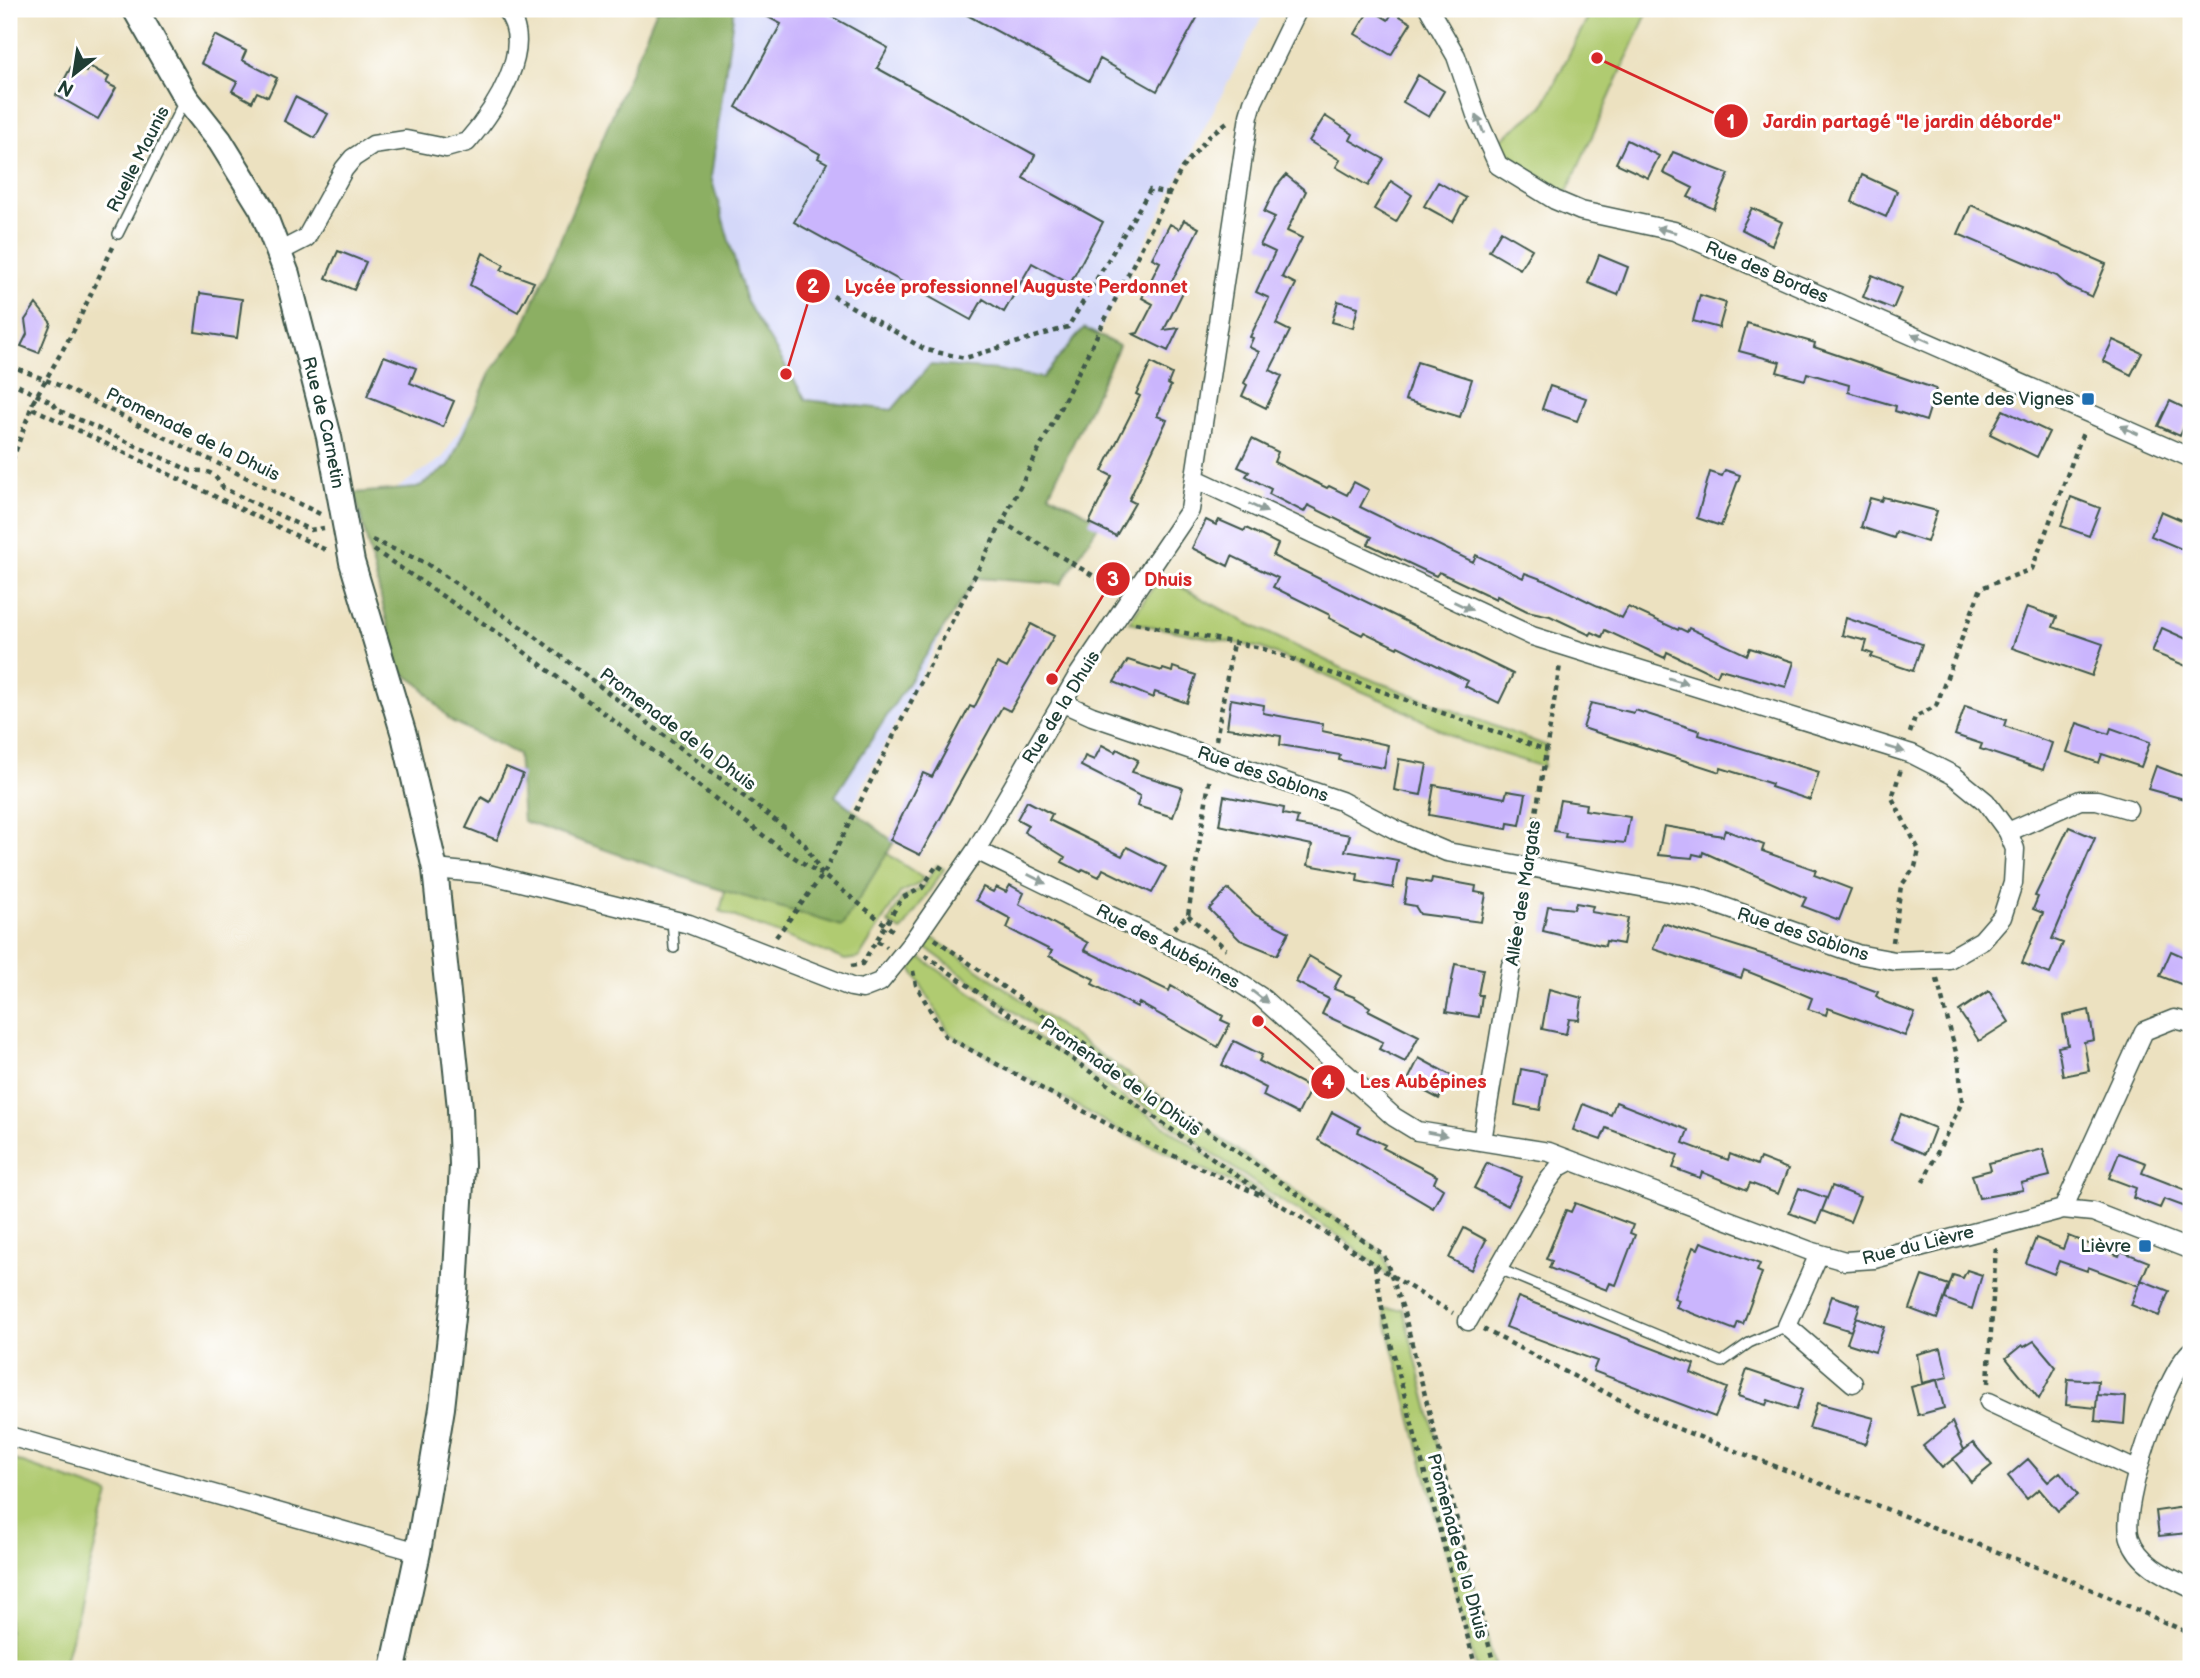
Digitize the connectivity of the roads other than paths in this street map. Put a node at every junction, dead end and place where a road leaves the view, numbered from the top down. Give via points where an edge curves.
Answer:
1 (135, 9) edge
2 (505, 9) edge
3 (1298, 9) edge
4 (1429, 9) edge
5 (186, 99) junction
6 (118, 234) road end
7 (279, 252) junction
8 (2191, 458) edge
9 (1196, 479) junction
10 (1061, 702) junction
11 (2128, 809) dead end
12 (2008, 832) junction
13 (976, 850) junction
14 (435, 869) junction
15 (672, 919) junction
16 (674, 948) dead end
17 (1511, 965) road end
18 (2191, 1023) edge
19 (1482, 1142) junction
20 (1570, 1161) junction
21 (2063, 1209) junction
22 (2191, 1251) edge
23 (1819, 1254) junction
24 (1497, 1268) junction
25 (1468, 1321) road end
26 (1787, 1326) junction
27 (2191, 1352) edge
28 (1853, 1383) dead end
29 (1989, 1402) road end
30 (9, 1436) edge
31 (2138, 1471) junction
32 (418, 1552) junction
33 (2191, 1588) edge
34 (393, 1669) edge

1 - 5 street, Rue de Carnetin
2 - 7 street via 518,30 518,54 467,142 446,148 405,139 373,145 344,169 306,238
3 - 9 street, Rue de la Dhuis via 1252,102
8 -> 4 street, Rue des Bordes via 1674,231 1568,207 1507,172 1493,155 1456,56
5 - 6 lane, Ruelle Maunis
5 - 7 street, Rue de Carnetin via 220,141 262,209
7 - 14 street, Rue de Carnetin via 329,438 352,562 404,736
9 - 10 street, Rue de la Dhuis via 1190,510
9 -> 12 street, Rue des Sablons via 1492,620 1904,752 1953,775 1986,802
10 - 12 street, Rue des Sablons via 1341,800 1447,852 1696,897 1857,954 1895,961 1948,959 1982,940 2002,917 2013,883 2015,849
10 - 13 street, Rue de la Dhuis
11 - 12 street via 2080,800
13 - 15 street, Rue de la Dhuis via 906,951 880,982 862,989 771,946
13 -> 19 street, Rue des Aubépines via 1215,967 1261,997 1394,1116 1418,1131
14 - 15 street, Rue de la Dhuis via 488,874
14 - 32 street, Rue de Carnetin via 462,1165 442,1408
15 - 16 lane
17 - 19 street, Allée des Margats
18 - 21 street via 2174,1020 2144,1031
19 - 20 street, Rue des Aubépines via 1549,1152
20 - 23 street, Rue du Lièvre
20 - 24 street via 1548,1181
21 - 22 street, Rue du Lièvre via 2093,1212
21 - 23 street, Rue du Lièvre via 1874,1259 1845,1261
23 - 26 street
24 - 25 street
24 - 26 lane via 1722,1362 1749,1343
26 - 28 street
27 - 31 street via 2176,1368
29 - 31 street
30 - 32 street
31 - 33 street via 2126,1519 2129,1538 2147,1564
32 - 34 street, Rue de Carnetin

